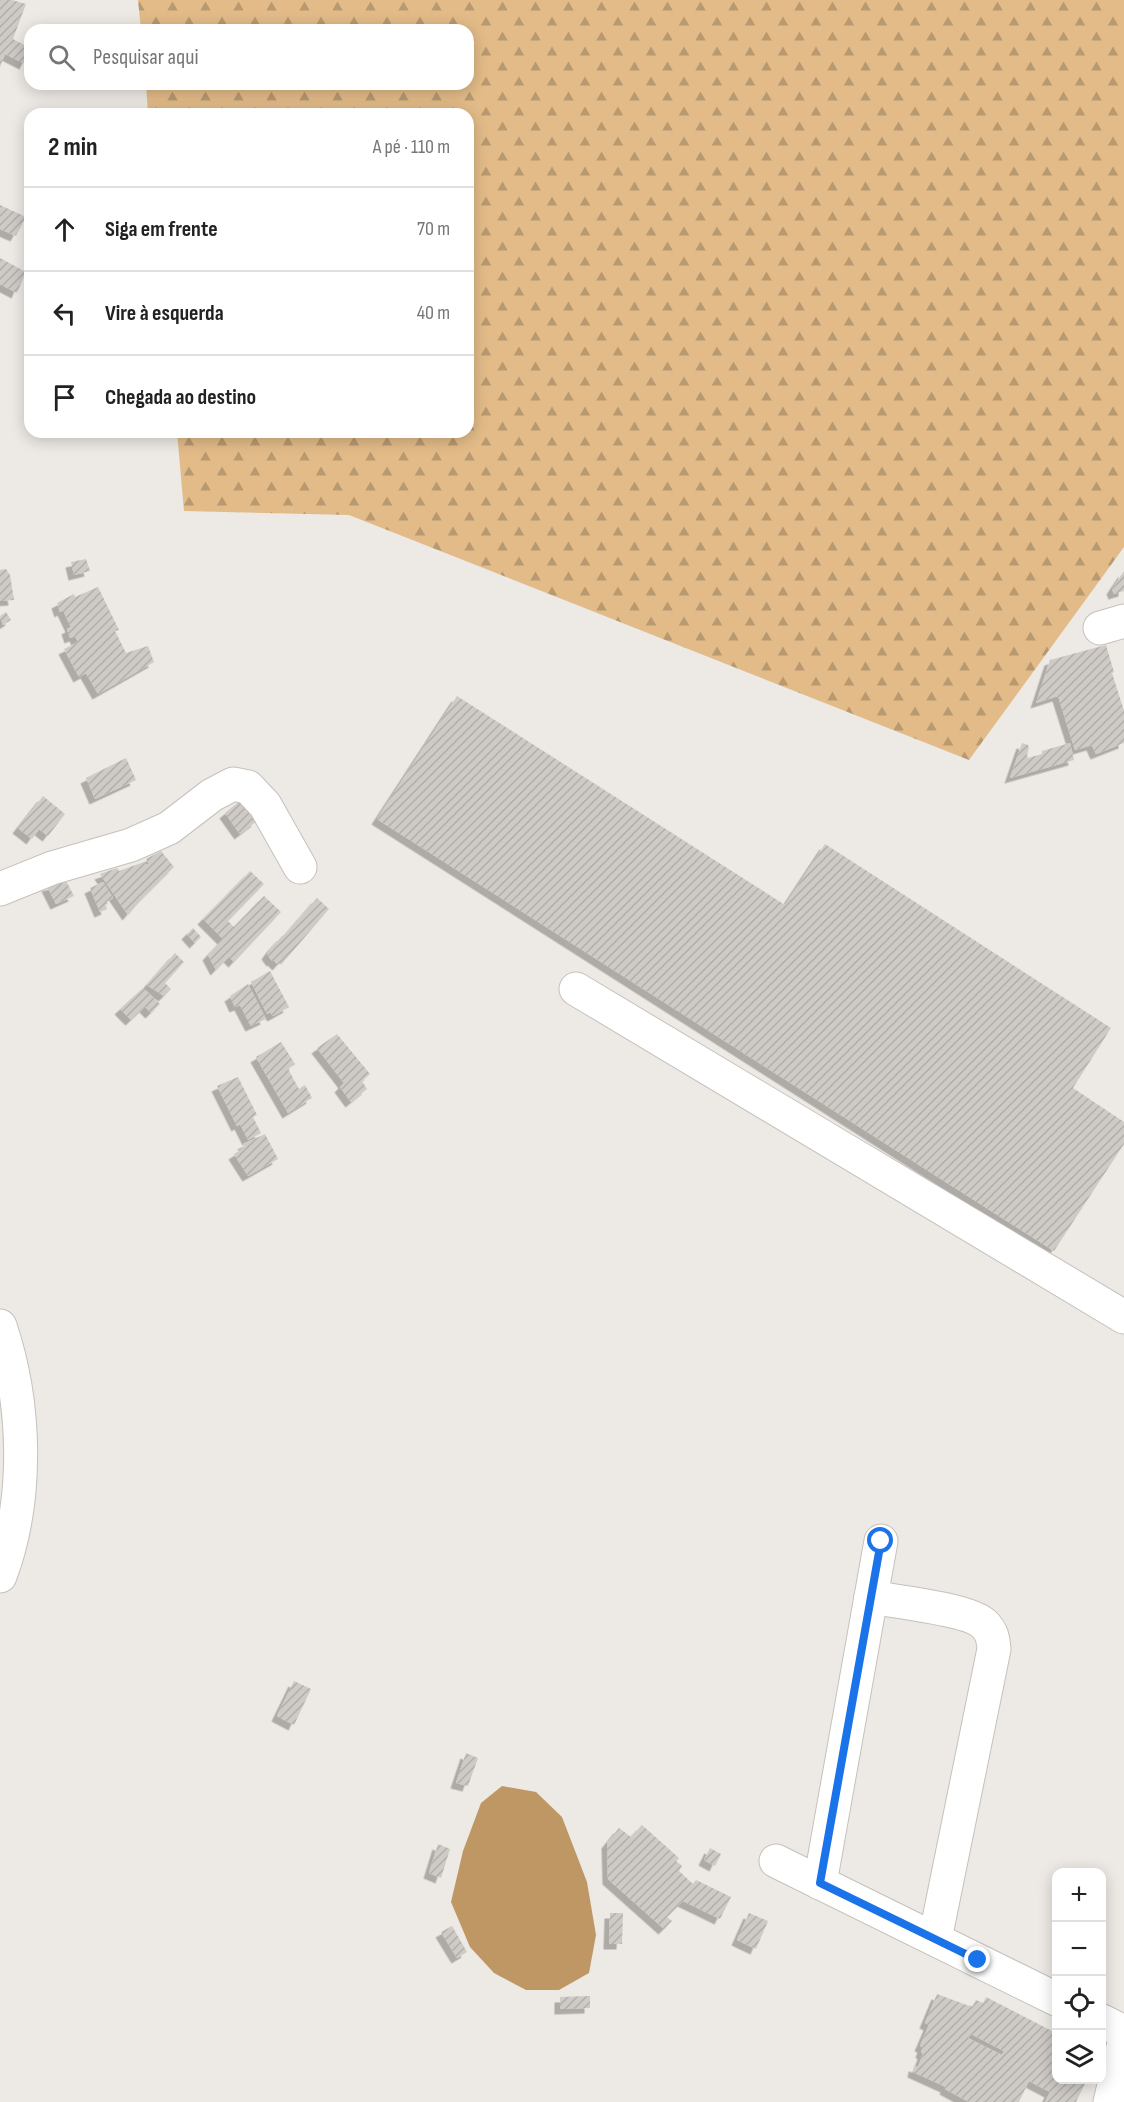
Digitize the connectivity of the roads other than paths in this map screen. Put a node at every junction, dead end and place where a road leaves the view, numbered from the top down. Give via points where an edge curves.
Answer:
1 (300, 867) dead end
2 (0, 889) edge
3 (576, 989) dead end
4 (1124, 1317) edge
5 (0, 1326) edge
6 (881, 1541) dead end
7 (0, 1576) edge
8 (872, 1597) junction
9 (776, 1861) dead end
10 (820, 1883) junction
11 (935, 1939) junction
12 (1052, 1997) edge
13 (1106, 2023) edge
14 (1124, 2032) edge
15 (1124, 2043) edge
16 (1110, 2102) edge

1 - 2 street via 265,804 248,787 233,784 169,828 131,845 52,868
3 - 4 street
5 - 7 street via 16,1385 20,1480 15,1523
6 - 8 street
8 - 10 street
8 - 11 street via 968,1615 983,1622 993,1634 994,1649
9 - 10 street
10 - 11 street
11 - 12 street
13 - 14 street
15 - 16 street

